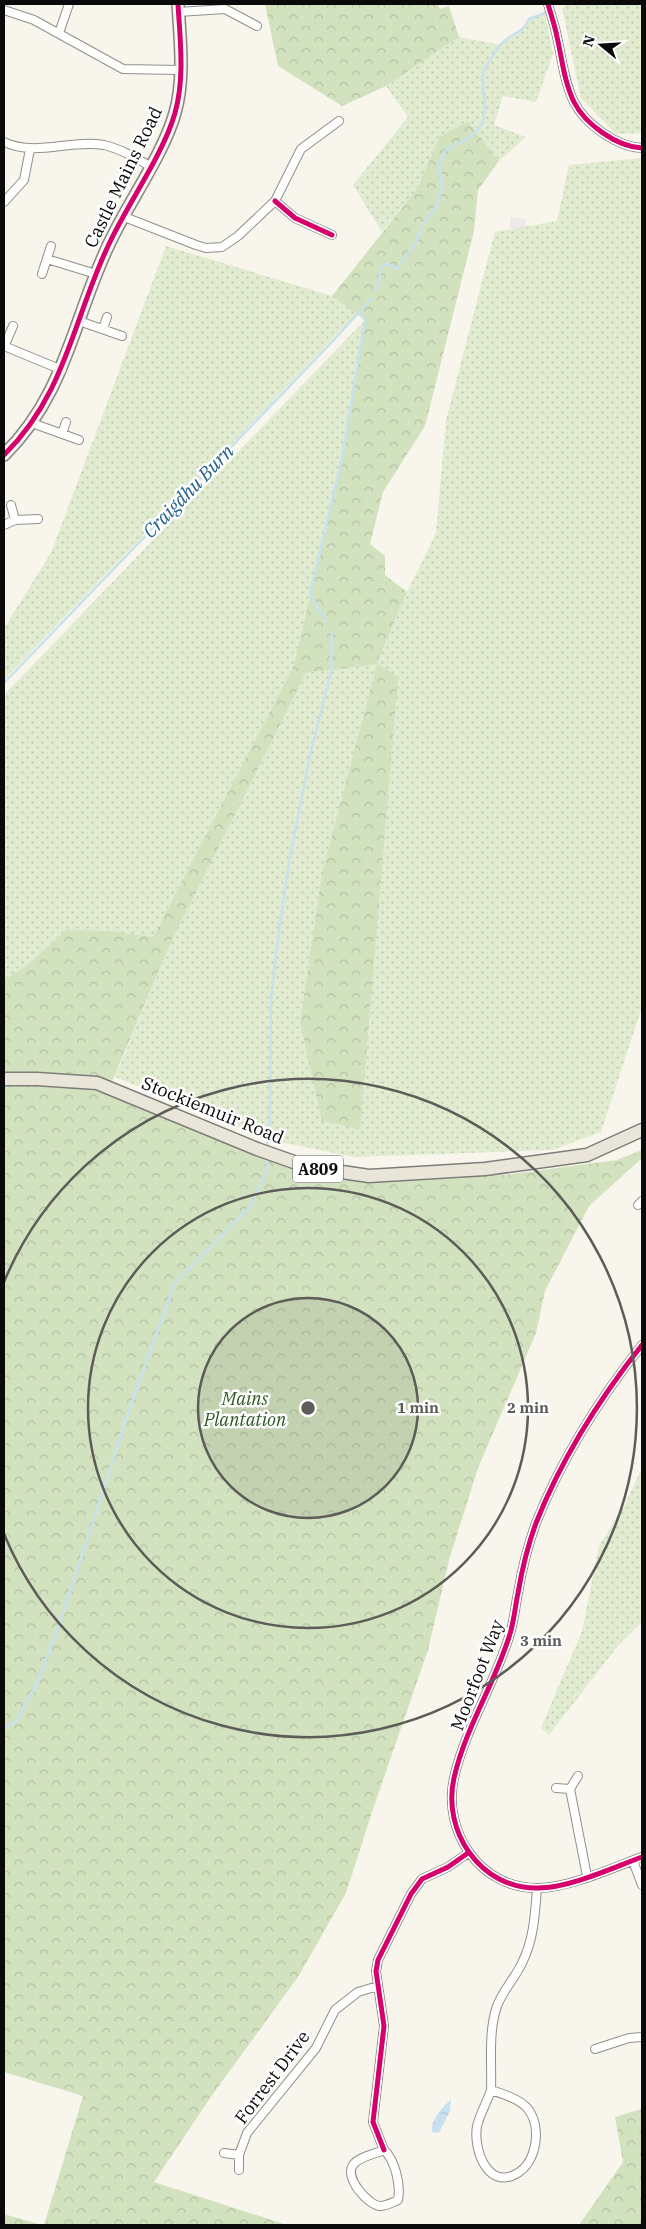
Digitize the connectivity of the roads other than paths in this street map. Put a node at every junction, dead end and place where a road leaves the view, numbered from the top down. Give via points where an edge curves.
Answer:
1 (69, 4) edge
2 (548, 4) edge
3 (178, 8) edge
4 (4, 10) edge
5 (257, 26) dead end
6 (59, 33) junction
7 (180, 70) junction
8 (339, 121) dead end
9 (4, 142) edge
10 (642, 148) edge
11 (30, 149) junction
12 (150, 166) junction
13 (275, 201) junction
14 (4, 202) edge
15 (122, 216) junction
16 (332, 235) dead end
17 (51, 246) dead end
18 (47, 259) junction
19 (42, 274) dead end
20 (96, 274) junction
21 (107, 317) dead end
22 (80, 321) junction
23 (13, 326) dead end
24 (103, 329) junction
25 (122, 336) dead end
26 (4, 347) edge
27 (62, 370) junction
28 (66, 422) dead end
29 (32, 423) junction
30 (62, 434) junction
31 (79, 440) dead end
32 (4, 455) edge
33 (11, 505) dead end
34 (38, 519) dead end
35 (15, 520) junction
36 (4, 525) edge
37 (4, 1079) edge
38 (642, 1130) edge
39 (642, 1345) edge
40 (578, 1776) dead end
41 (556, 1788) dead end
42 (570, 1789) junction
43 (468, 1853) junction
44 (642, 1857) edge
45 (633, 1860) junction
46 (587, 1876) junction
47 (642, 1885) edge
48 (537, 1888) junction
49 (378, 1986) junction
50 (642, 2037) edge
51 (595, 2048) dead end
52 (491, 2090) junction
53 (384, 2150) junction
54 (224, 2153) dead end
55 (239, 2155) junction
56 (239, 2170) dead end

1 - 6 street
2 - 10 street via 574,103 596,128 615,140
3 - 5 street via 225,10
3 - 7 street, Castle Mains Road
4 - 6 street
6 - 7 street via 123,69
7 - 12 street, Castle Mains Road via 175,112
8 - 13 street via 301,149
9 - 11 street
11 - 12 street via 103,145
11 - 14 street via 24,180
12 - 15 street, Castle Mains Road
13 - 15 street via 238,236 222,247 214,248 196,245
13 - 16 street via 295,218
15 - 20 street, Castle Mains Road
17 - 18 street
18 - 19 street
18 - 20 street, Castle Mains Road
20 - 22 street, Castle Mains Road
21 - 24 street
22 - 24 street
22 - 27 street, Castle Mains Road
23 - 26 street
24 - 25 street
26 - 27 street
27 - 29 street, Castle Mains Road
28 - 30 street
29 - 30 street
29 - 32 street, Castle Mains Road
30 - 31 street
33 - 35 street
34 - 35 street
35 - 36 street
37 - 38 main road, Stockiemuir Road / A809 via 97,1083 299,1164 369,1176 484,1169 587,1155
39 - 43 street, Moorfoot Way via 593,1415 559,1474 536,1524 521,1573 510,1635 454,1778 455,1828
40 - 42 street
41 - 42 street
42 - 46 street
43 - 48 street, Moorfoot Way via 488,1872 520,1886
43 - 49 street via 422,1879 411,1894 378,1960
44 - 45 street, Moorfoot Way
45 - 46 street, Moorfoot Way
45 - 47 street
46 - 48 street, Moorfoot Way via 562,1885
48 - 52 street via 529,1947 497,2006 492,2027
49 - 53 street via 384,2026 373,2122
49 - 55 street, Forrest Drive via 358,1992 335,2010 316,2048 247,2133
50 - 51 street
52 - 52 street via 528,2109 537,2129 535,2146 528,2161 516,2174 504,2177 484,2167 478,2155 478,2125
53 - 53 street via 389,2155 400,2189 398,2200 379,2206 352,2183 350,2174 353,2165
54 - 55 street
55 - 56 street, Forrest Drive

